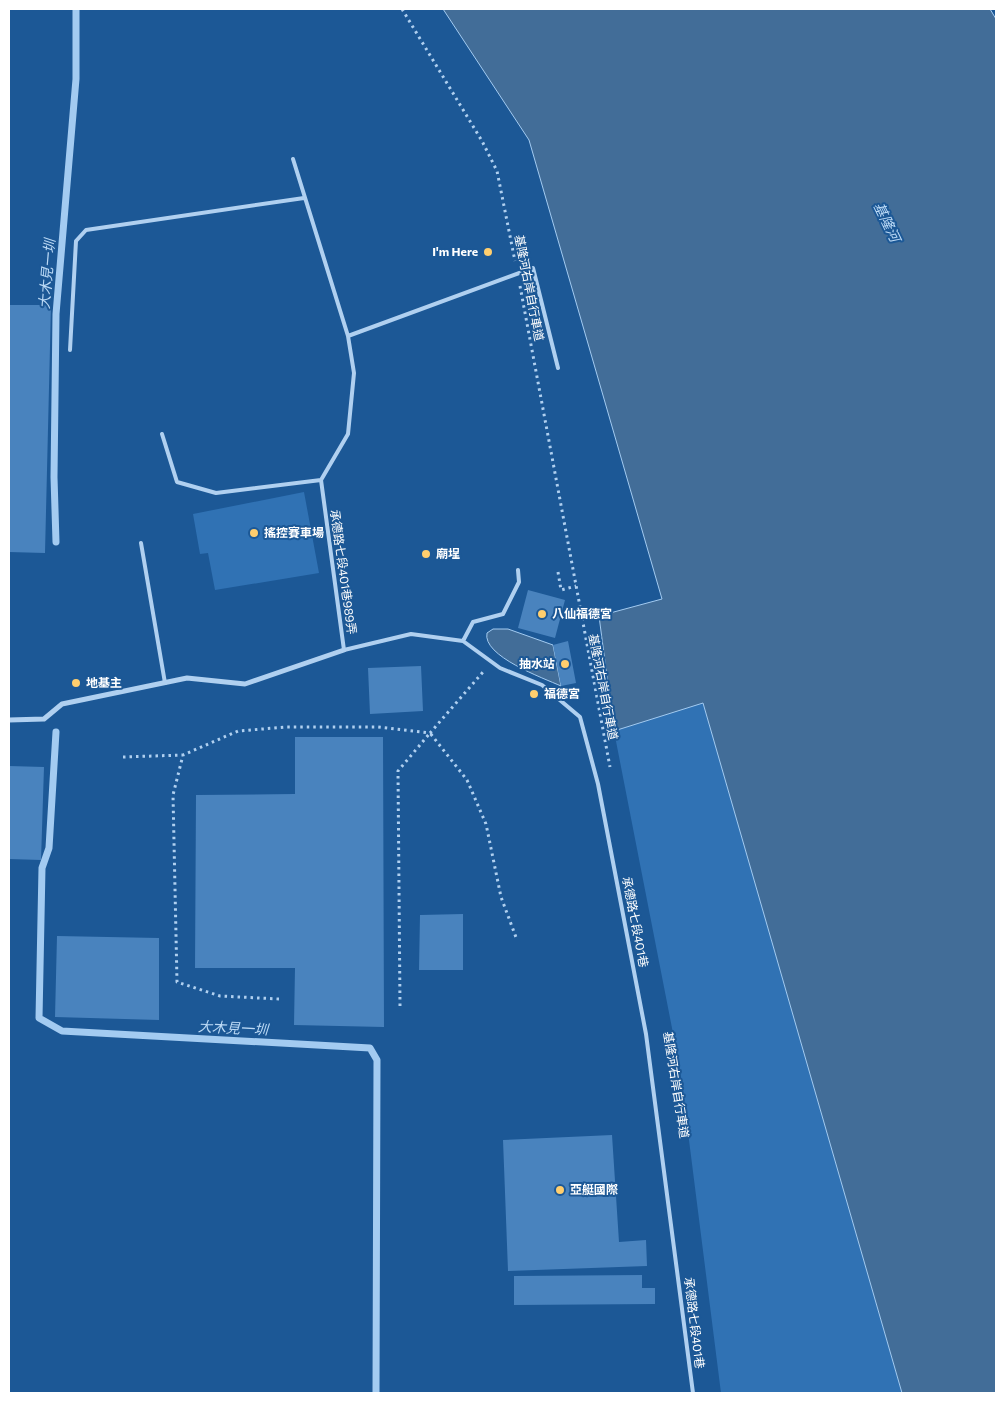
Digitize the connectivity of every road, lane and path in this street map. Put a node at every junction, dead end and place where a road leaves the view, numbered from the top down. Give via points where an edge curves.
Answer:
1 (402, 9) edge
2 (293, 159) dead end
3 (304, 198) junction
4 (517, 272) junction
5 (348, 336) junction
6 (70, 350) dead end
7 (558, 368) dead end
8 (162, 434) dead end
9 (321, 480) junction
10 (141, 543) dead end
11 (518, 570) dead end
12 (558, 572) dead end
13 (576, 586) junction
14 (463, 641) junction
15 (344, 650) junction
16 (491, 662) junction
17 (165, 683) junction
18 (9, 720) edge
19 (430, 734) junction
20 (183, 755) junction
21 (123, 757) dead end
22 (611, 772) dead end
23 (517, 940) dead end
24 (279, 999) dead end
25 (400, 1006) dead end
26 (693, 1393) edge

1 - 4 path, 基隆河右岸自行車道 via 497,171
2 - 3 lane
3 - 5 lane
3 - 6 lane via 86,230 76,242
4 - 5 lane
4 - 7 lane via 533,268
4 - 13 path, 基隆河右岸自行車道
5 - 9 lane via 354,374 348,434
8 - 9 lane via 177,482 216,493
9 - 15 lane, 承德路七段401巷989弄
10 - 17 lane
11 - 14 lane via 519,582 503,614 473,622
12 - 13 path via 561,590
13 - 22 path, 基隆河右岸自行車道
14 - 15 lane, 承德路七段401巷 via 411,634
14 - 16 lane, 承德路七段401巷
15 - 17 street, 承德路七段401巷989弄 via 245,684 187,678
16 - 19 path
16 - 26 lane, 承德路七段401巷 via 542,685 580,716 598,784 646,1034
17 - 18 street, 承德路七段401巷989弄 via 62,704 44,719
19 - 20 path via 378,727 287,727 238,731
19 - 23 path via 468,780 486,824 501,897
19 - 25 path via 398,771
20 - 21 path
20 - 24 path via 174,795 177,982 220,996

